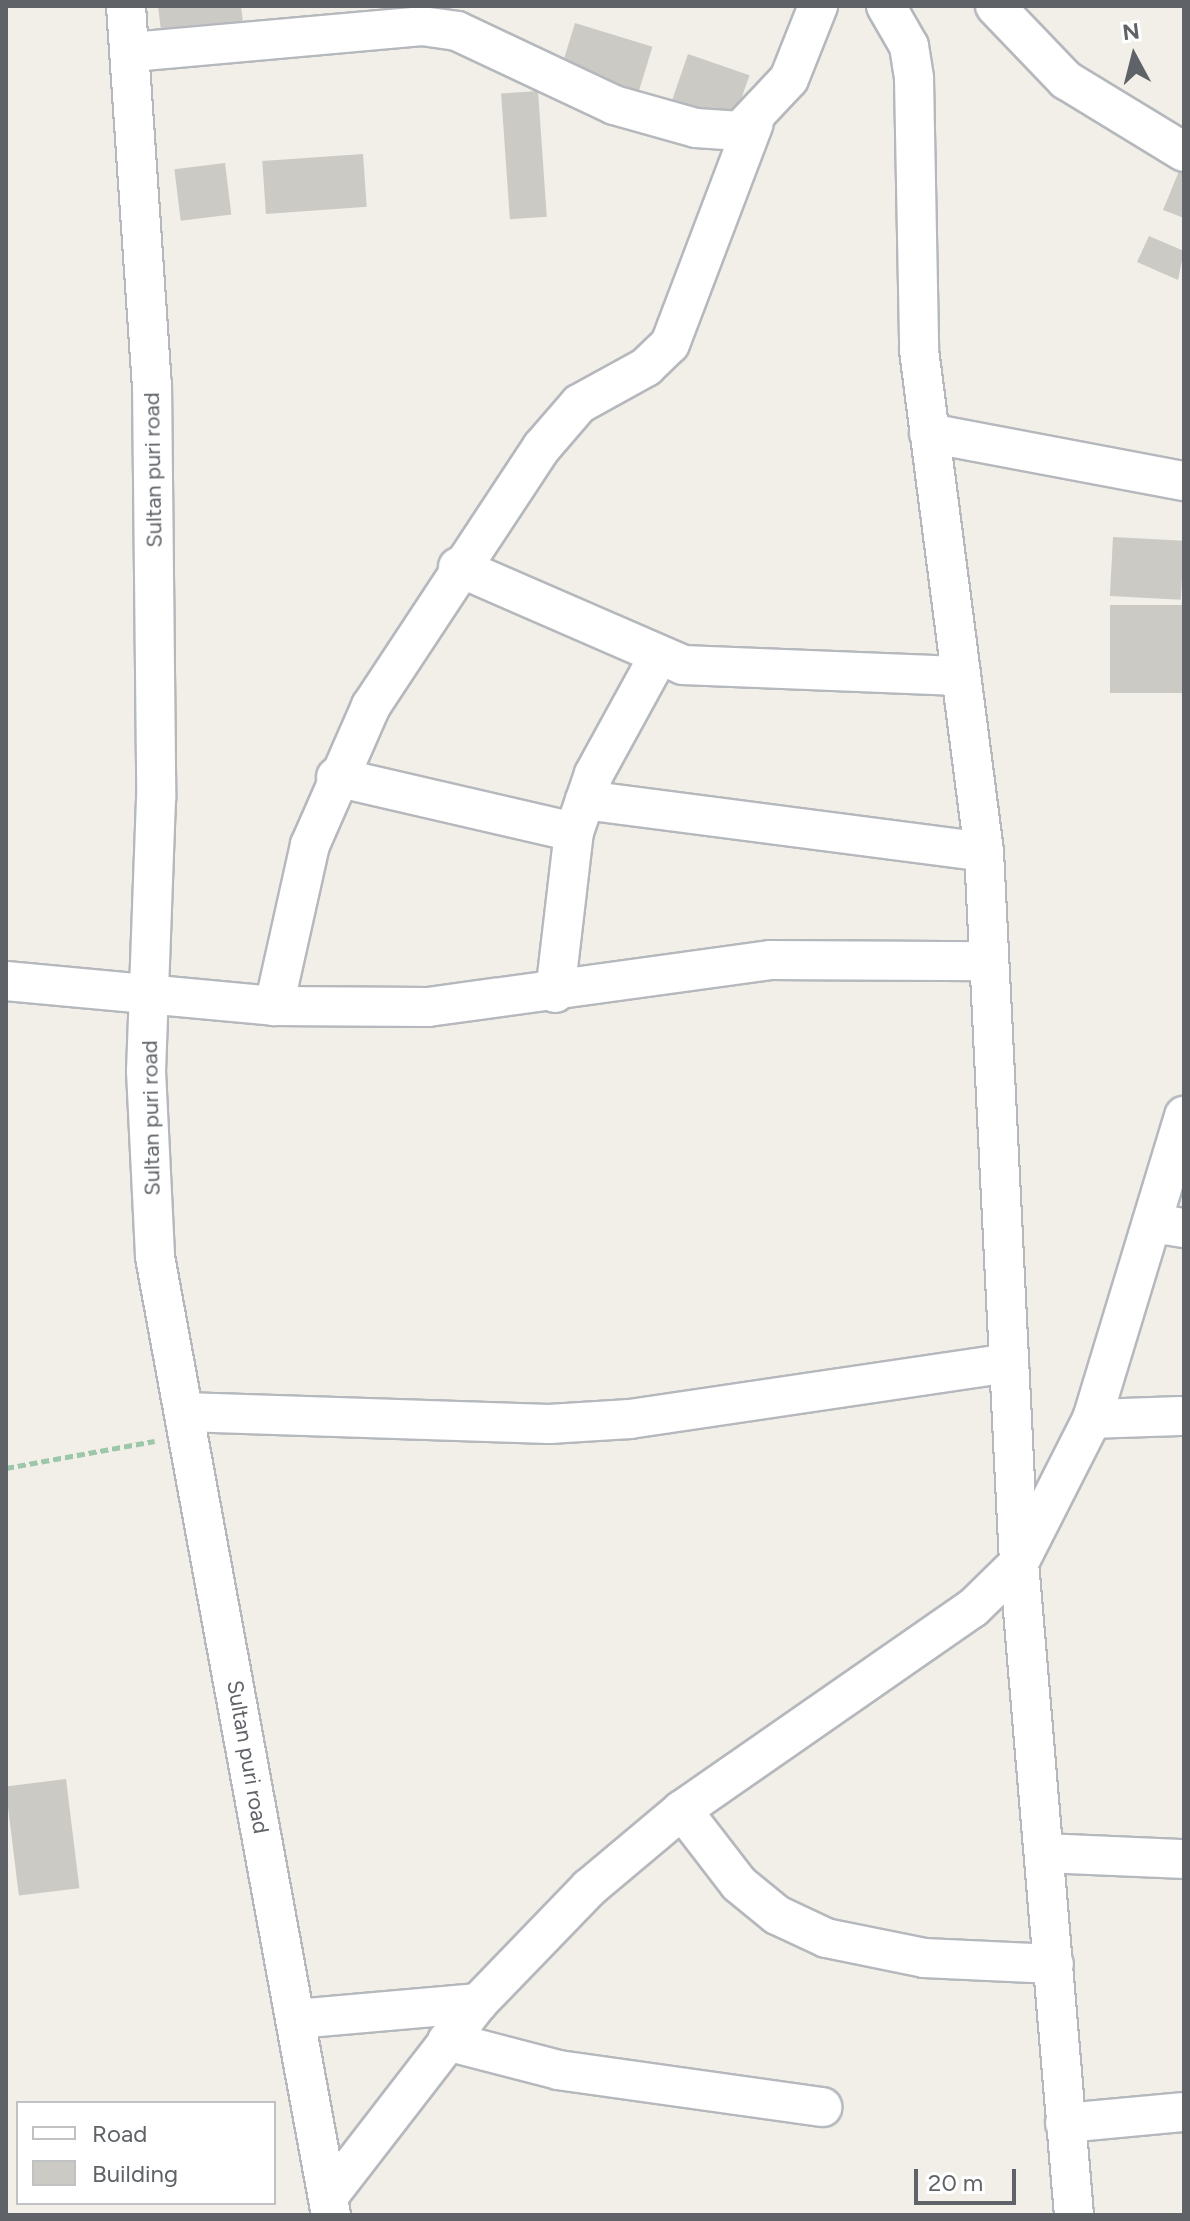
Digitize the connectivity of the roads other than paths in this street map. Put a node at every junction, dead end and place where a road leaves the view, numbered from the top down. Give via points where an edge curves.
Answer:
1 (126, 6) edge
2 (818, 6) edge
3 (886, 6) edge
4 (995, 6) edge
5 (132, 52) junction
6 (754, 123) junction
7 (1184, 152) edge
8 (929, 433) junction
9 (1184, 481) edge
10 (458, 567) junction
11 (658, 657) junction
12 (959, 676) junction
13 (336, 777) junction
14 (579, 816) junction
15 (984, 852) junction
16 (988, 961) junction
17 (6, 981) edge
18 (152, 993) junction
19 (555, 993) junction
20 (274, 1006) junction
21 (1184, 1116) edge
22 (1168, 1225) edge
23 (1009, 1363) junction
24 (1184, 1416) edge
25 (1092, 1419) junction
26 (186, 1423) junction
27 (1019, 1563) junction
28 (682, 1810) junction
29 (1045, 1853) junction
30 (1184, 1859) edge
31 (1054, 1964) junction
32 (478, 2003) junction
33 (296, 2019) junction
34 (447, 2041) junction
35 (822, 2107) dead end
36 (1184, 2112) edge
37 (1065, 2123) junction
38 (330, 2206) edge
39 (1074, 2215) edge

1 - 5 street, Sultan puri road
2 - 6 street via 789,79
3 - 8 street via 909,46 914,79 914,293
4 - 7 street via 1066,80
5 - 6 street via 422,26 457,31 614,105 696,128 740,131
5 - 18 street, Sultan puri road via 152,383
6 - 10 street via 670,344 646,367 579,404
8 - 9 street
8 - 12 street
10 - 11 street
10 - 13 street
11 - 12 street via 754,672
11 - 14 street
12 - 15 street
13 - 14 street
13 - 20 street via 310,845
14 - 15 street
14 - 19 street
15 - 16 street
16 - 19 street via 770,960
16 - 23 street
17 - 18 street
18 - 20 street
18 - 26 street, Sultan puri road via 146,1071 155,1257
19 - 20 street via 428,1007
21 - 22 street
22 - 25 street
23 - 26 street via 630,1419 549,1424
23 - 27 street
24 - 25 street
25 - 27 street
26 - 33 street, Sultan puri road
27 - 28 street via 939,1634
27 - 29 street
28 - 31 street via 739,1884 777,1915 826,1938 924,1958
28 - 32 street via 589,1888
29 - 30 street
29 - 31 street
31 - 37 street
32 - 33 street
32 - 34 street
33 - 38 street, Sultan puri road
34 - 35 street via 558,2070
34 - 38 street
36 - 37 street
37 - 39 street

